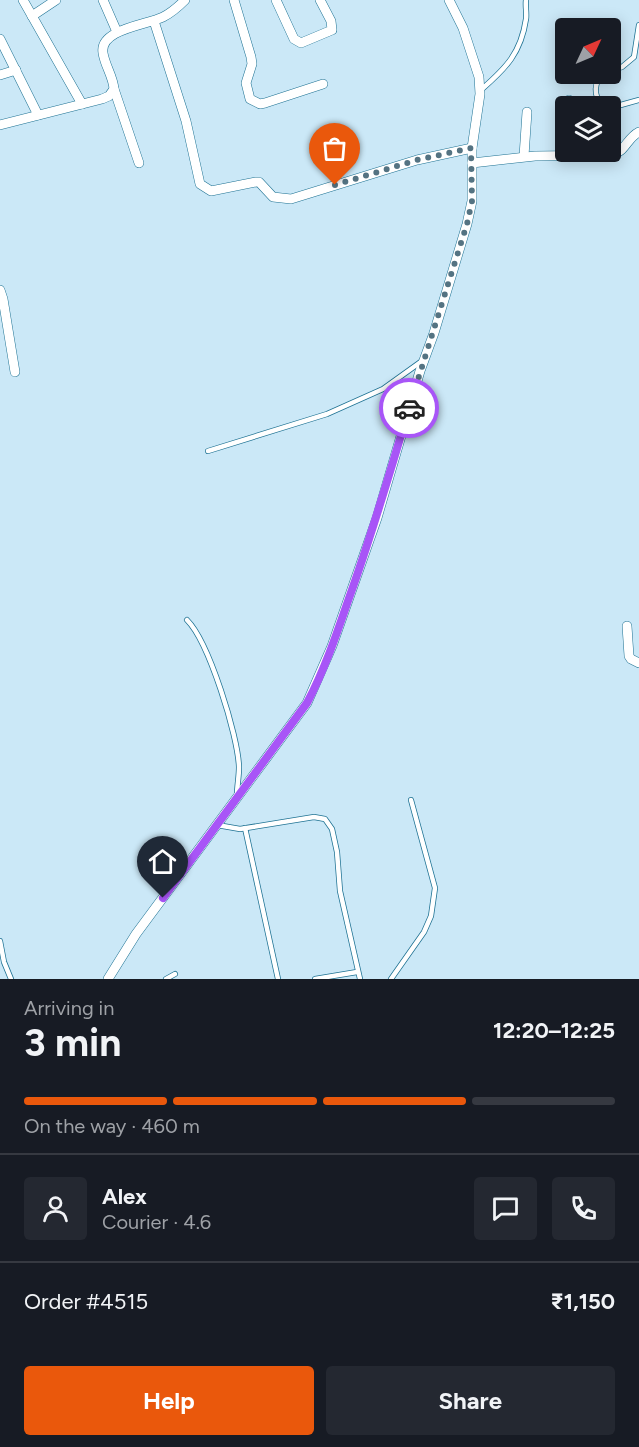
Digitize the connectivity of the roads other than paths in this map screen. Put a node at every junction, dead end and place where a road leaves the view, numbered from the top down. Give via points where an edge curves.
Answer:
1 (22, 0) edge
2 (56, 0) edge
3 (103, 0) edge
4 (185, 0) edge
5 (234, 0) edge
6 (276, 0) edge
7 (320, 0) edge
8 (449, 0) edge
9 (526, 0) edge
10 (32, 16) junction
11 (154, 21) junction
12 (639, 25) edge
13 (117, 32) junction
14 (0, 39) edge
15 (621, 67) edge
16 (16, 70) junction
17 (0, 75) edge
18 (323, 84) dead end
19 (114, 89) junction
20 (480, 91) junction
21 (639, 100) edge
22 (82, 104) junction
23 (621, 105) edge
24 (527, 112) dead end
25 (38, 115) junction
26 (0, 125) edge
27 (639, 132) edge
28 (471, 148) junction
29 (621, 149) edge
30 (555, 154) edge
31 (524, 156) junction
32 (139, 163) dead end
33 (472, 163) junction
34 (0, 290) edge
35 (424, 360) junction
36 (15, 372) dead end
37 (208, 451) dead end
38 (187, 620) dead end
39 (627, 626) dead end
40 (639, 663) edge
41 (236, 798) junction
42 (411, 800) dead end
43 (217, 825) junction
44 (245, 828) junction
45 (0, 941) edge
46 (357, 972) junction
47 (175, 974) dead end
48 (11, 979) edge
49 (108, 979) edge
50 (166, 979) edge
51 (278, 979) edge
52 (315, 979) edge
53 (360, 979) edge
54 (391, 979) edge

1 - 10 street
2 - 10 street
3 - 13 street
4 - 11 street
5 - 18 street via 252,57 246,83 250,99 265,103
6 - 7 street via 294,39 301,43 332,30
8 - 20 street via 463,27
9 - 20 lane via 525,22 515,54
10 - 22 street
11 - 13 street
11 - 28 street via 186,121 197,177 211,191 259,182 273,197 291,199
12 - 15 lane via 634,57
13 - 19 street via 105,43 103,52
14 - 16 street
16 - 17 street
16 - 25 street
19 - 22 street via 109,96
19 - 32 street
20 - 28 street
21 - 23 lane
22 - 25 street
24 - 31 street
25 - 26 street
27 - 29 street
28 - 33 street
30 - 31 street
31 - 33 street
33 - 35 street via 472,201 467,224
34 - 36 street
35 - 37 lane via 383,389 327,414
35 - 41 street via 377,518 314,689
38 - 41 lane via 199,635 230,721 239,769
39 - 40 street via 629,656
41 - 43 street
42 - 54 lane via 435,888 434,901 421,938
43 - 44 lane
43 - 49 street via 136,934
44 - 46 lane via 314,817 329,824 338,852 340,891
44 - 51 lane
45 - 48 lane
46 - 52 lane
46 - 53 lane
47 - 50 lane

